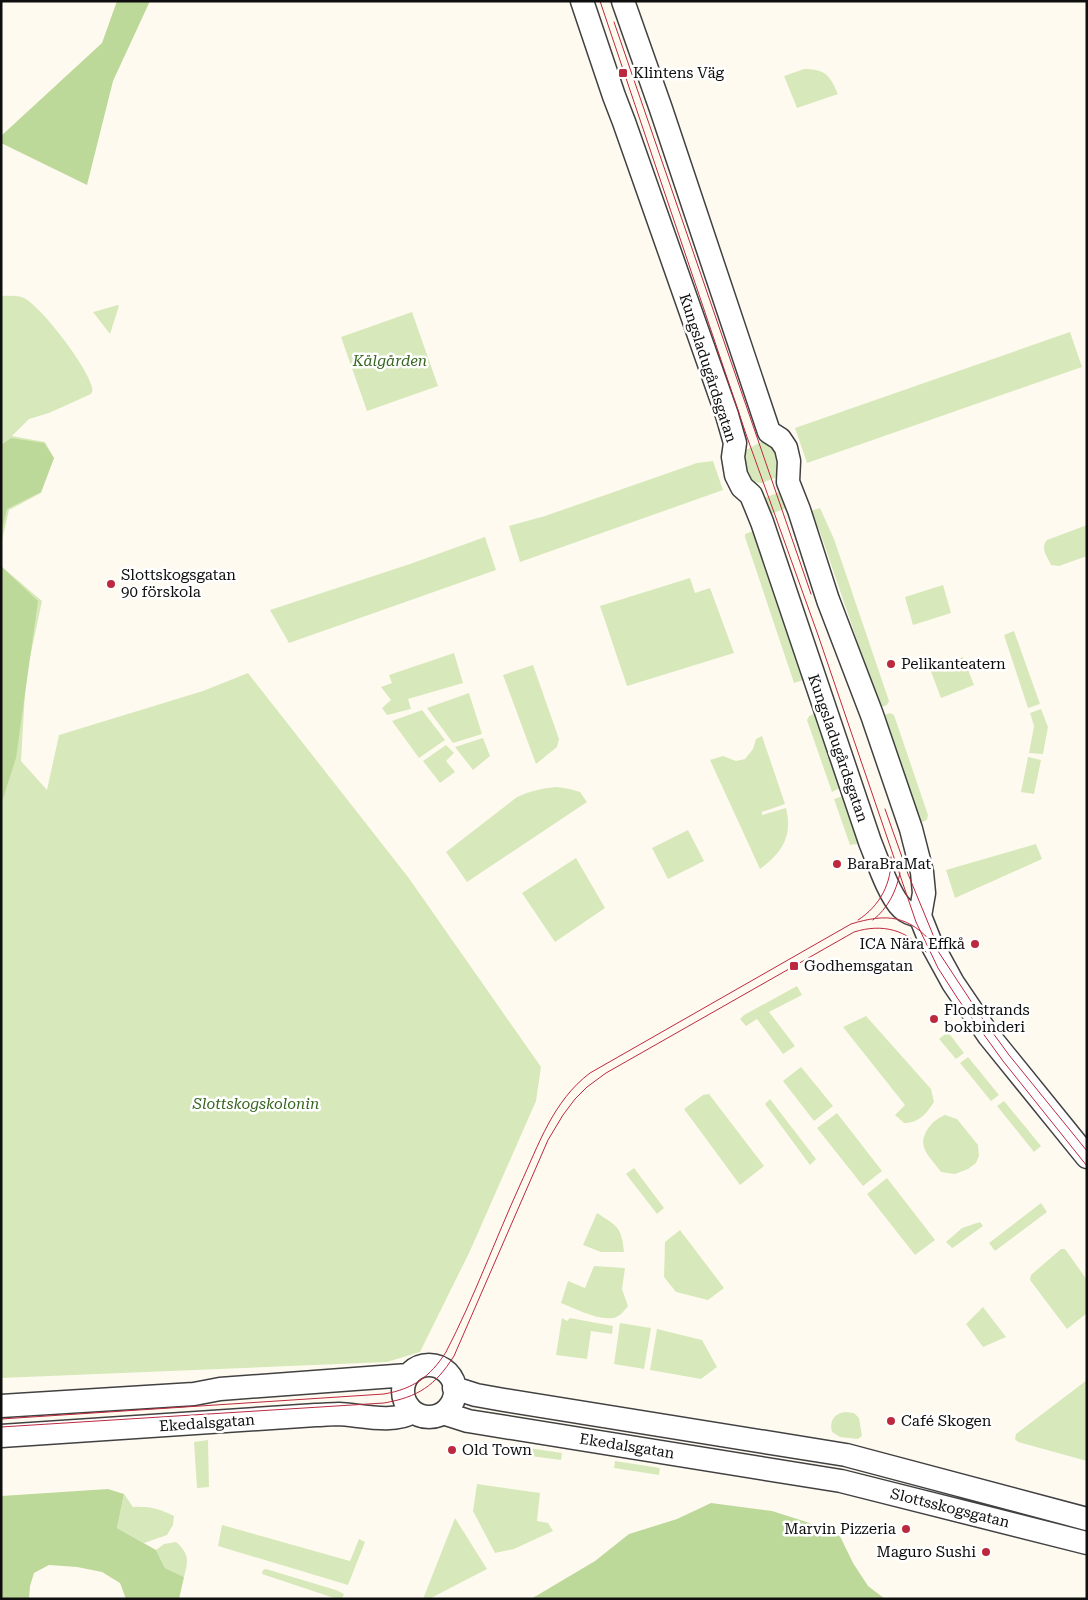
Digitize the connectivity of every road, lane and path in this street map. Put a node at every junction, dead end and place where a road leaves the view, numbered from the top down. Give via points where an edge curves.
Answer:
1 (582, 1) edge
2 (623, 1) edge
3 (920, 916) junction
4 (1087, 1157) edge
5 (408, 1376) junction
6 (454, 1388) junction
7 (1, 1406) edge
8 (412, 1412) junction
9 (443, 1413) junction
10 (1, 1436) edge
11 (816, 1449) joint
12 (812, 1476) joint
13 (1087, 1519) edge
14 (1087, 1543) edge

1 - 3 street, Kungsladugårdsgatan via 726,415 735,443 736,475 751,495 762,522 870,842 900,907
2 - 3 street via 769,432 786,448 788,482 911,829 922,872 924,893
3 - 4 street via 942,965 969,1008
5 - 6 street via 419,1367 436,1367 448,1374
5 - 7 street, Ekedalsgatan
5 - 8 street via 404,1384 404,1399
6 - 9 street via 452,1402
6 - 11 street, Ekedalsgatan via 504,1400
8 - 9 street via 430,1418
8 - 10 street, Ekedalsgatan via 385,1418 337,1414
9 - 12 street, Ekedalsgatan via 468,1421
11 - 13 street, Slottsskogsgatan
12 - 14 street, Slottsskogsgatan

